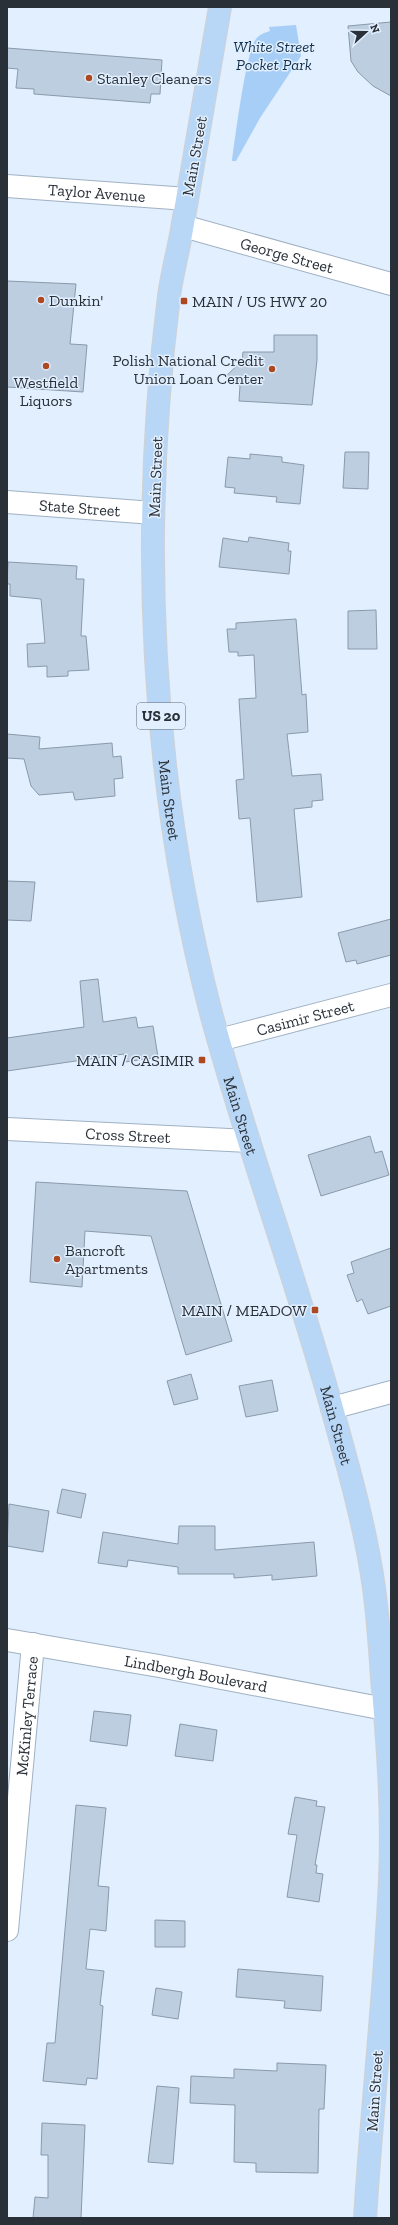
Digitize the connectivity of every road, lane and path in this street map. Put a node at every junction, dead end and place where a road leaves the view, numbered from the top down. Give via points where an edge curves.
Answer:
1 (220, 7) edge
2 (7, 186) edge
3 (186, 199) junction
4 (183, 226) junction
5 (391, 284) edge
6 (7, 502) edge
7 (153, 514) junction
8 (391, 995) edge
9 (219, 1040) junction
10 (7, 1129) edge
11 (249, 1141) junction
12 (391, 1392) edge
13 (332, 1408) junction
14 (7, 1640) edge
15 (33, 1644) junction
16 (385, 1709) junction
17 (7, 1930) edge
18 (365, 2218) edge

1 - 3 main road, Main Street / US 20
2 - 3 street, Taylor Avenue
3 - 4 main road, Main Street / US 20
4 - 5 street, George Street
4 - 7 main road, Main Street / US 20 via 171,284 164,342
6 - 7 street, State Street
7 - 9 main road, Main Street / US 20 via 156,653 170,793 189,914
8 - 9 street, Casimir Street
9 - 11 main road, Main Street / US 20
10 - 11 street, Cross Street
11 - 13 main road, Main Street / US 20 via 295,1280
12 - 13 street
13 - 16 main road, Main Street / US 20 via 349,1465 368,1553 379,1630
14 - 15 street, Lindbergh Boulevard
15 - 16 street, Lindbergh Boulevard
15 - 17 street, McKinley Terrace
16 - 18 main road, Main Street / US 20 via 390,1785 390,1879

